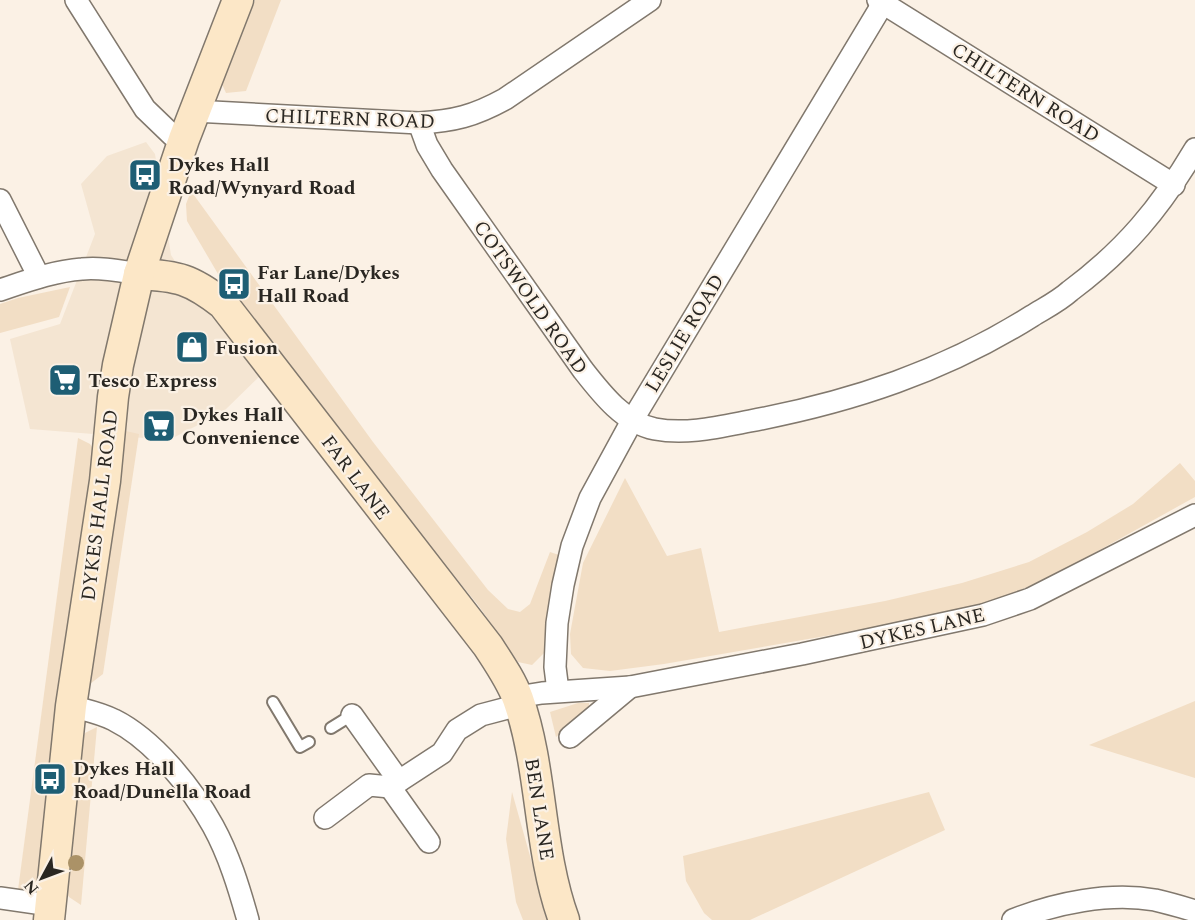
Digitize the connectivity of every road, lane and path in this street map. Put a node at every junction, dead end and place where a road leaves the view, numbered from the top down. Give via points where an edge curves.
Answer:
1 (76, 0) edge
2 (238, 0) edge
3 (650, 0) edge
4 (882, 1) edge
5 (194, 111) junction
6 (419, 123) junction
7 (183, 139) junction
8 (1195, 149) edge
9 (1174, 185) junction
10 (0, 200) edge
11 (139, 274) junction
12 (39, 277) junction
13 (0, 290) edge
14 (633, 419) junction
15 (1195, 515) edge
16 (630, 687) junction
17 (558, 691) junction
18 (518, 701) junction
19 (273, 702) dead end
20 (71, 706) junction
21 (352, 714) joint
22 (331, 728) dead end
23 (570, 737) dead end
24 (309, 742) dead end
25 (394, 784) junction
26 (325, 818) dead end
27 (429, 842) dead end
28 (0, 898) edge
29 (1195, 911) edge
30 (53, 915) edge
31 (248, 920) edge
32 (564, 920) edge
33 (1014, 920) edge

1 - 7 street via 145,109 172,135
2 - 5 street, DYKES HALL ROAD
3 - 6 street, CHILTERN ROAD via 482,112 450,121
4 - 9 street, CHILTERN ROAD
4 - 14 street, LESLIE ROAD
5 - 6 street, CHILTERN ROAD
5 - 7 street, DYKES HALL ROAD
6 - 14 street, COTSWOLD ROAD via 442,170 583,370 602,394
7 - 11 street, DYKES HALL ROAD
8 - 9 street, COTSWOLD ROAD
9 - 14 street, COTSWOLD ROAD via 1118,252 1069,293 962,357 846,399 708,429 653,429
10 - 12 street
11 - 12 street, FAR LANE via 84,269
11 - 18 street, FAR LANE via 184,279 223,304 488,646
11 - 20 street, DYKES HALL ROAD via 113,397 105,481
12 - 13 street, FAR LANE
14 - 17 street, LESLIE ROAD via 590,498 572,546 557,623
15 - 16 street, DYKES LANE via 1041,594 983,615
16 - 17 street, DYKES LANE
16 - 23 street, DYKES LANE
17 - 18 street, DYKES LANE
18 - 25 street, DYKES LANE via 481,715 457,730 442,753
18 - 32 street, BEN LANE via 528,738 547,856
19 - 24 lane via 300,747
20 - 30 street, DYKES HALL ROAD
20 - 31 street via 114,720 155,750 173,771 213,826
21 - 22 lane
21 - 25 street
25 - 26 street via 369,785
25 - 27 street
28 - 30 street
29 - 33 street via 1154,900 1110,898

